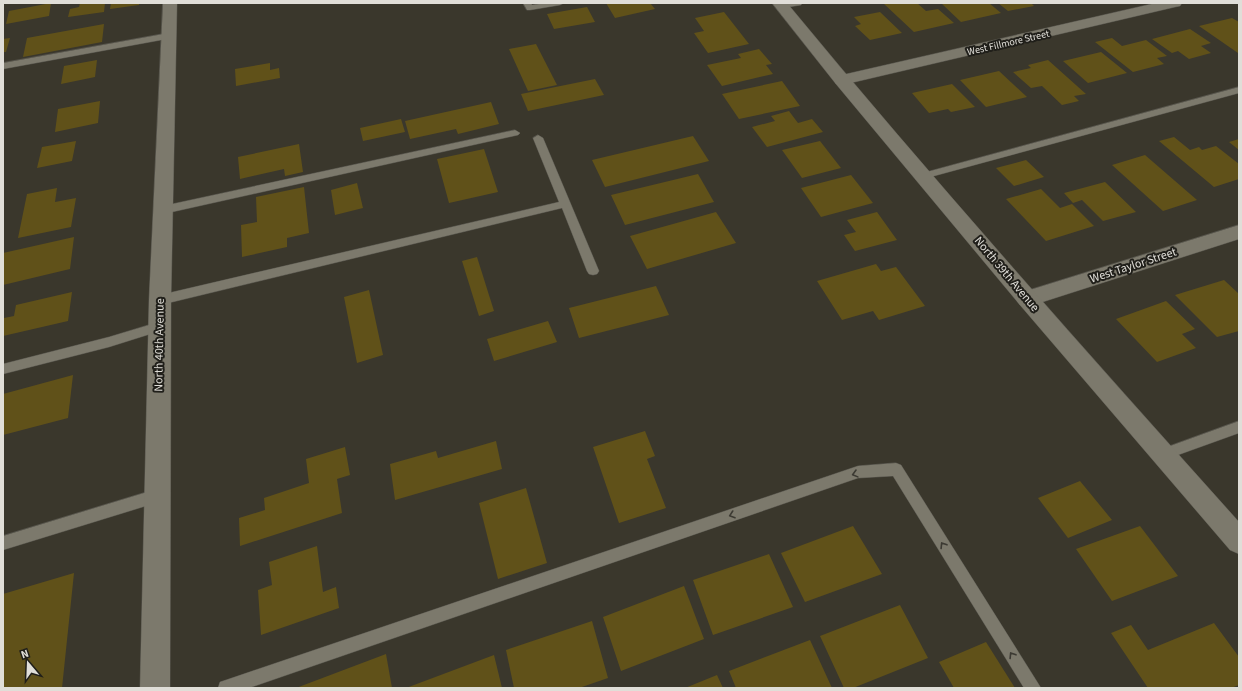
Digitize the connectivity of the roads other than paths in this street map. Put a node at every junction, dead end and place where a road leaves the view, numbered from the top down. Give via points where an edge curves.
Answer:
1 (170, 3) edge
2 (527, 3) edge
3 (560, 3) edge
4 (1174, 3) edge
5 (786, 4) edge
6 (169, 36) junction
7 (3, 66) edge
8 (842, 80) junction
9 (1239, 90) edge
10 (515, 133) dead end
11 (538, 138) dead end
12 (924, 176) junction
13 (565, 204) junction
14 (163, 210) junction
15 (1239, 232) edge
16 (593, 271) dead end
17 (1027, 299) junction
18 (160, 300) junction
19 (159, 327) junction
20 (3, 369) edge
21 (1239, 427) edge
22 (1164, 454) junction
23 (157, 496) junction
24 (1239, 541) edge
25 (3, 543) edge
26 (155, 688) edge
27 (226, 688) edge
28 (1033, 688) edge

1 - 6 street, North 40th Avenue
2 - 3 lane via 530,8
4 - 8 street, West Fillmore Street
5 - 8 street, North 39th Avenue
6 - 7 lane
6 - 14 street, North 40th Avenue
8 - 12 street, North 39th Avenue
9 - 12 lane
10 - 14 lane
11 - 13 lane
12 - 17 street, North 39th Avenue
13 - 16 lane
13 - 18 lane
14 - 18 street, North 40th Avenue
15 - 17 street, West Taylor Street
17 - 22 street, North 39th Avenue
18 - 19 street, North 40th Avenue
19 - 20 lane
19 - 23 street, North 40th Avenue
21 - 22 lane
22 - 24 street, North 39th Avenue
23 - 25 lane
23 - 26 street, North 40th Avenue
28 -> 27 lane via 896,469 858,472

